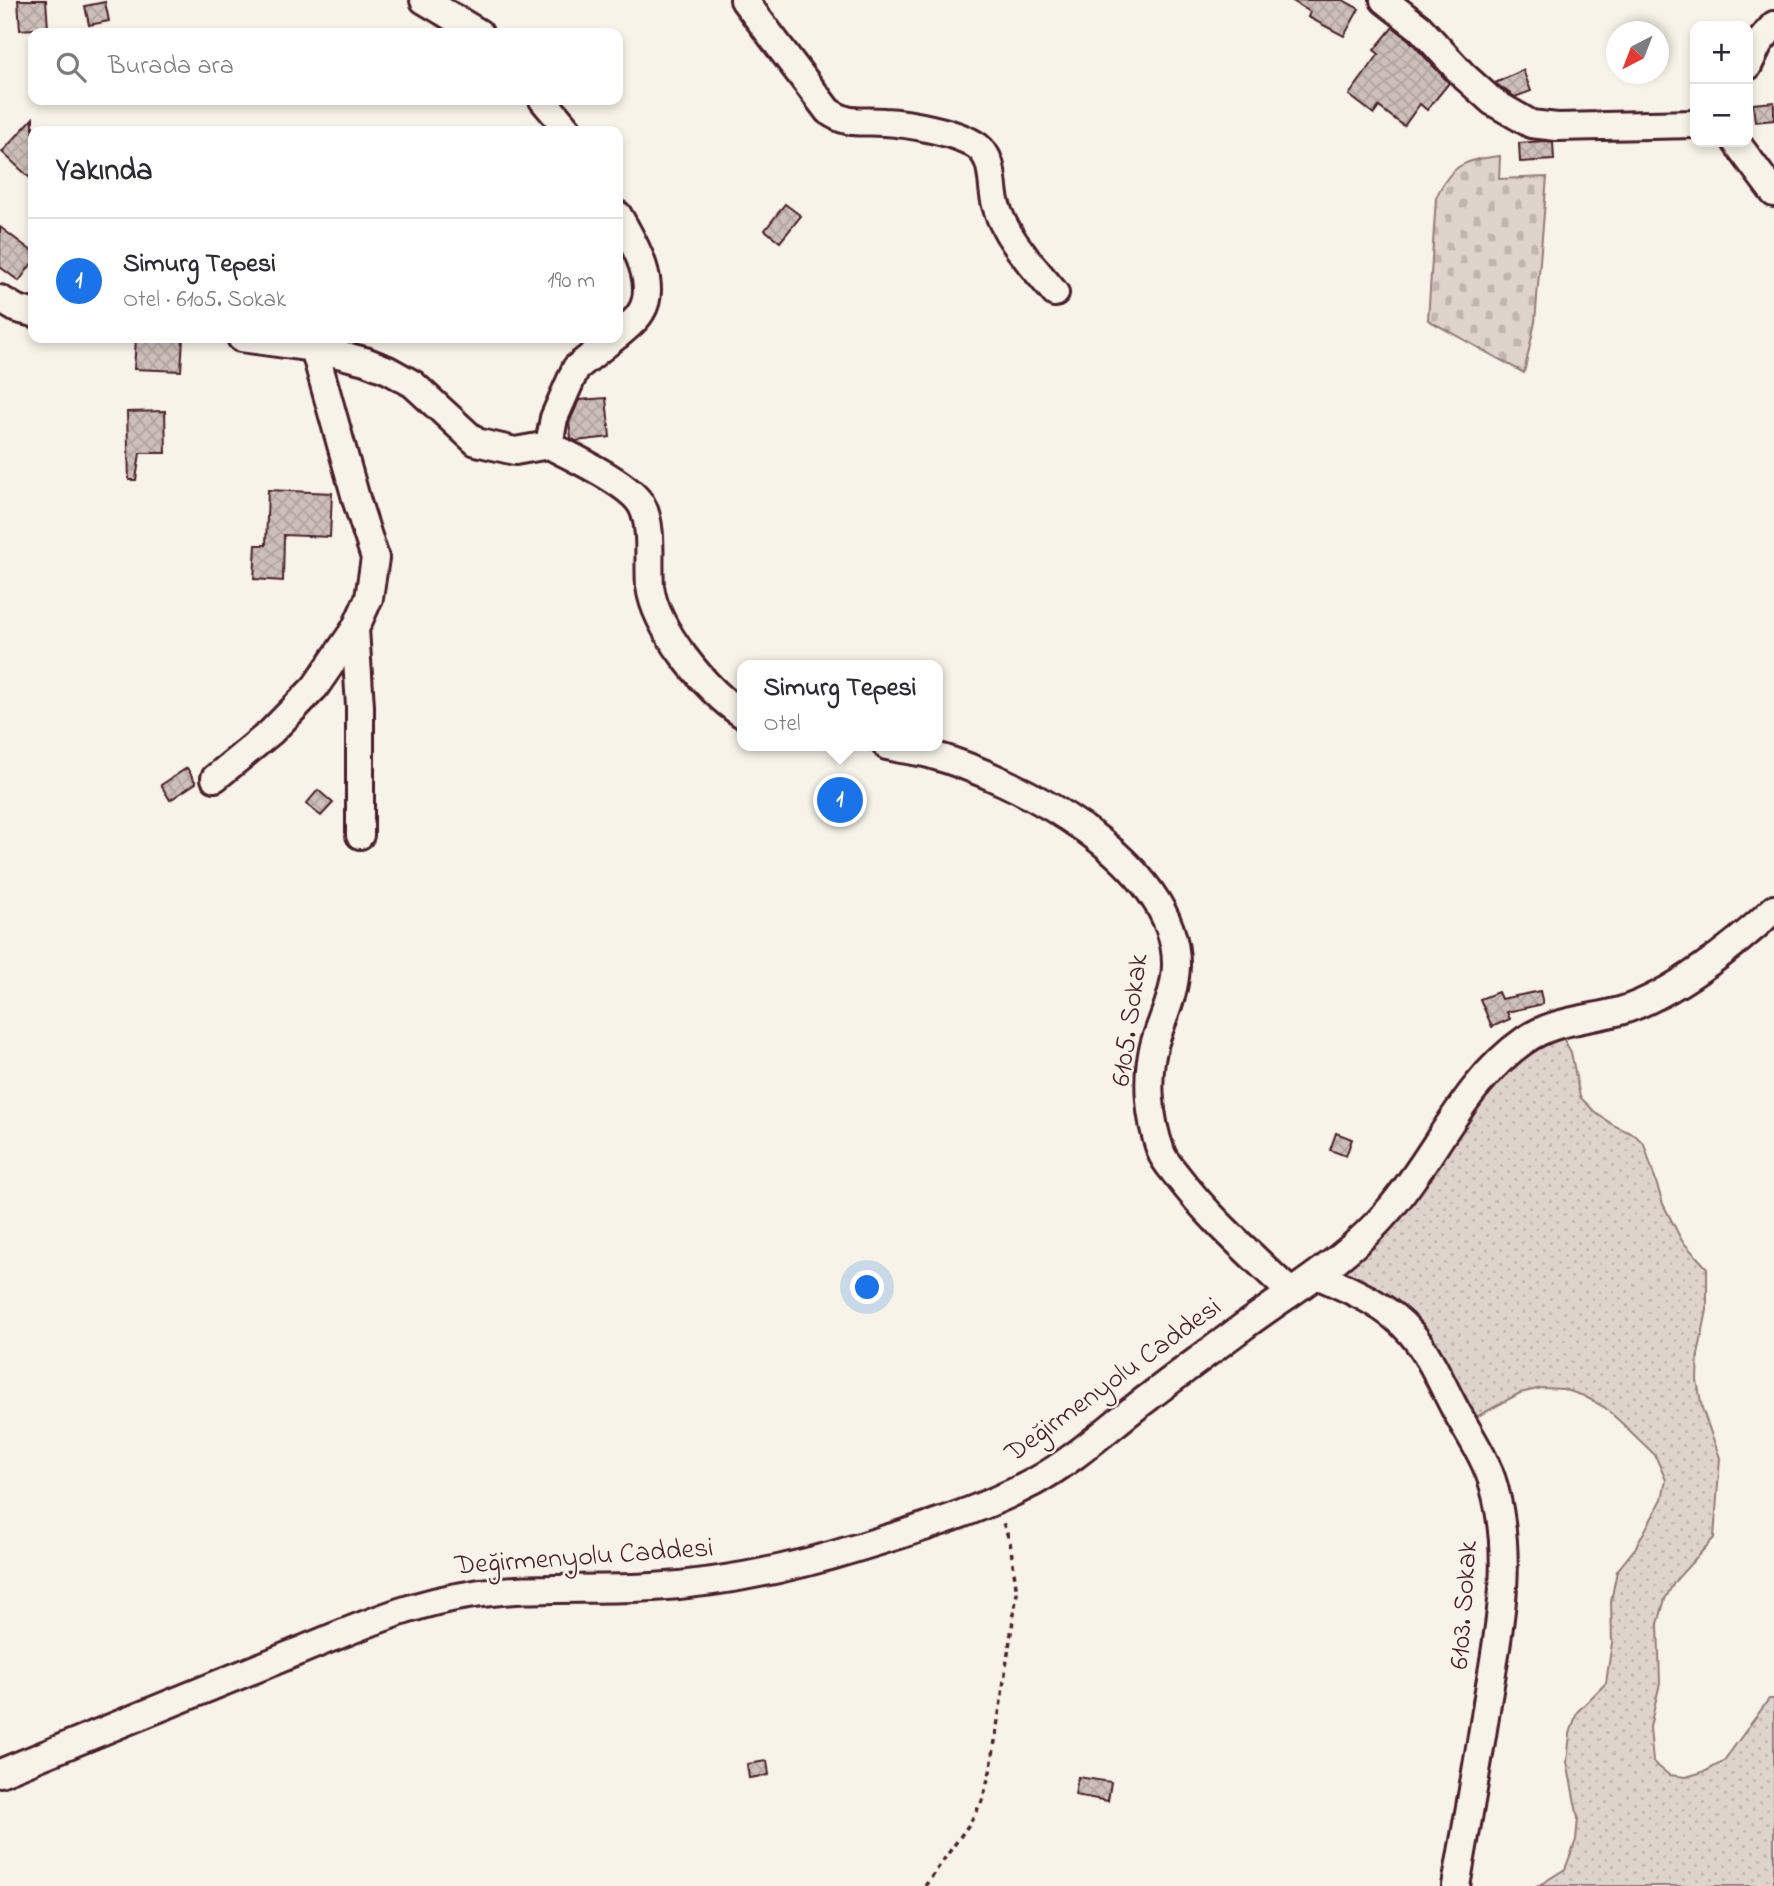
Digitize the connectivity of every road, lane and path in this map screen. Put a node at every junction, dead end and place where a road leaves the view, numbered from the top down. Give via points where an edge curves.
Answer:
1 (424, 0) edge
2 (744, 0) edge
3 (1384, 0) edge
4 (1774, 25) edge
5 (471, 28) edge
6 (1753, 56) edge
7 (547, 105) edge
8 (1690, 124) edge
9 (565, 126) edge
10 (1740, 147) edge
11 (1774, 192) edge
12 (623, 225) edge
13 (1055, 293) dead end
14 (0, 299) edge
15 (28, 312) edge
16 (623, 329) edge
17 (278, 343) edge
18 (607, 343) edge
19 (314, 348) junction
20 (549, 444) junction
21 (355, 629) junction
22 (737, 710) edge
23 (914, 751) edge
24 (215, 778) dead end
25 (360, 835) dead end
26 (1774, 909) edge
27 (1317, 1275) junction
28 (1290, 1292) junction
29 (996, 1501) junction
30 (0, 1773) edge
31 (925, 1886) edge
32 (1456, 1886) edge

1 - 5 street
2 - 13 street via 828,111 842,120 886,121 952,134 978,146 989,161 996,206 1013,239
3 - 8 street via 1420,28 1493,102 1531,124
4 - 6 street
7 - 9 street
10 - 11 street
12 - 16 street via 643,264 647,293 642,311
14 - 15 street
17 - 19 street
18 - 20 street via 576,368 554,418
19 - 20 street via 388,370 413,384 477,442 515,452
19 - 21 street via 375,558 369,598
20 - 22 street via 632,493 642,506 650,589 662,622 687,660
21 - 24 street via 315,687 271,732
21 - 25 street
23 - 28 street, 6105. Sokak via 989,777 1041,802 1091,833 1128,864 1158,901 1172,935 1175,966 1170,1002 1154,1044 1150,1079 1162,1155 1211,1215
26 - 27 street, Değirmenyolu Caddesi via 1728,950 1647,1000 1550,1026 1501,1059 1476,1085 1389,1210
27 - 28 street, Değirmenyolu Caddesi
27 - 32 street, 6103. Sokak via 1373,1302 1412,1334 1487,1467 1494,1488 1506,1563 1502,1611
28 - 29 street, Değirmenyolu Caddesi via 1077,1453
29 - 30 street, Değirmenyolu Caddesi via 816,1561 741,1576 651,1587 470,1594 428,1603 331,1637
29 - 31 path via 1010,1542 1017,1593 991,1768 970,1824

